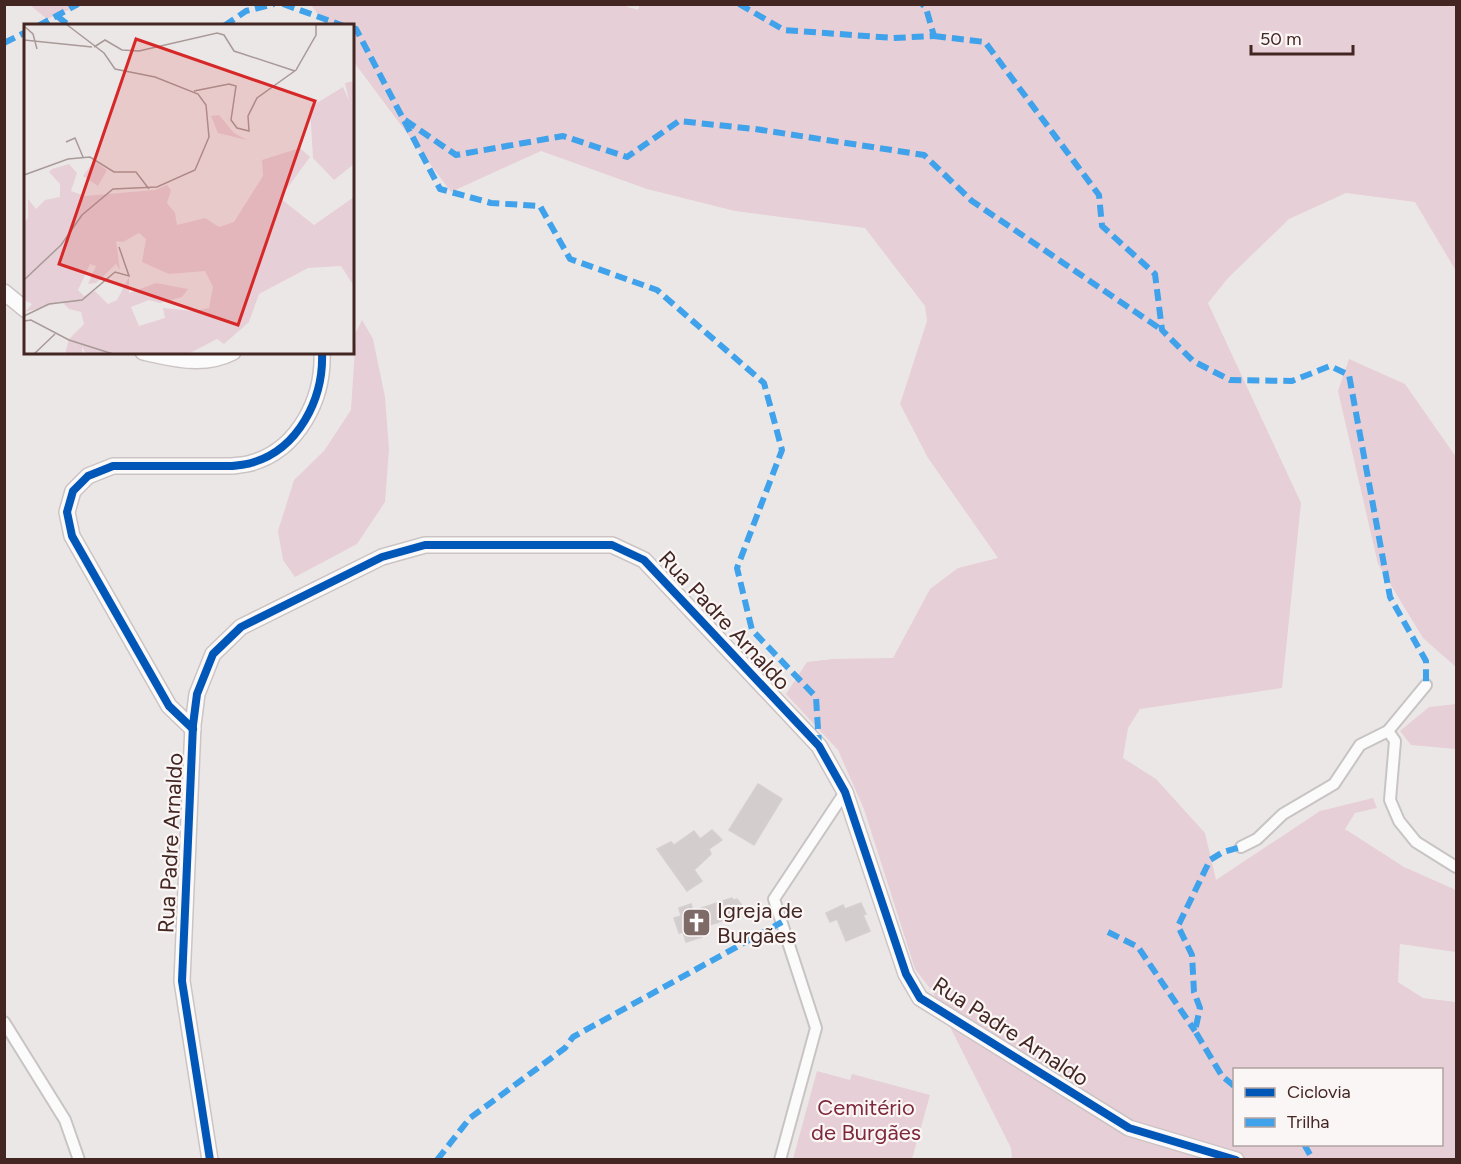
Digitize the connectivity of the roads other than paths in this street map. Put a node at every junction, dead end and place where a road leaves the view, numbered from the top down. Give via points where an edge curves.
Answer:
1 (4, 292) edge
2 (24, 308) edge
3 (152, 354) edge
4 (229, 354) edge
5 (322, 354) edge
6 (1426, 685) dead end
7 (193, 729) junction
8 (1388, 730) junction
9 (844, 792) junction
10 (1241, 847) dead end
11 (1456, 867) edge
12 (4, 1022) edge
13 (79, 1160) edge
14 (210, 1160) edge
15 (780, 1160) edge
16 (1236, 1160) edge

1 - 2 street
3 - 4 street via 186,362 220,359
5 - 7 street via 315,401 301,427 279,450 252,463 232,466 113,466 88,476 73,491 67,512 72,536 169,706
6 - 8 street
7 - 9 street, Rua Padre Arnaldo via 197,694 213,654 241,627 382,558 424,545 612,546 644,560 819,746
7 - 14 street, Rua Padre Arnaldo via 182,981
8 - 10 street via 1360,745 1334,784 1283,814 1257,839
8 - 11 street via 1395,741 1390,800 1399,821 1416,842
9 - 15 street via 774,899 816,1028
9 - 16 street, Rua Padre Arnaldo via 906,974 920,998 1129,1128
12 - 13 street via 65,1120

